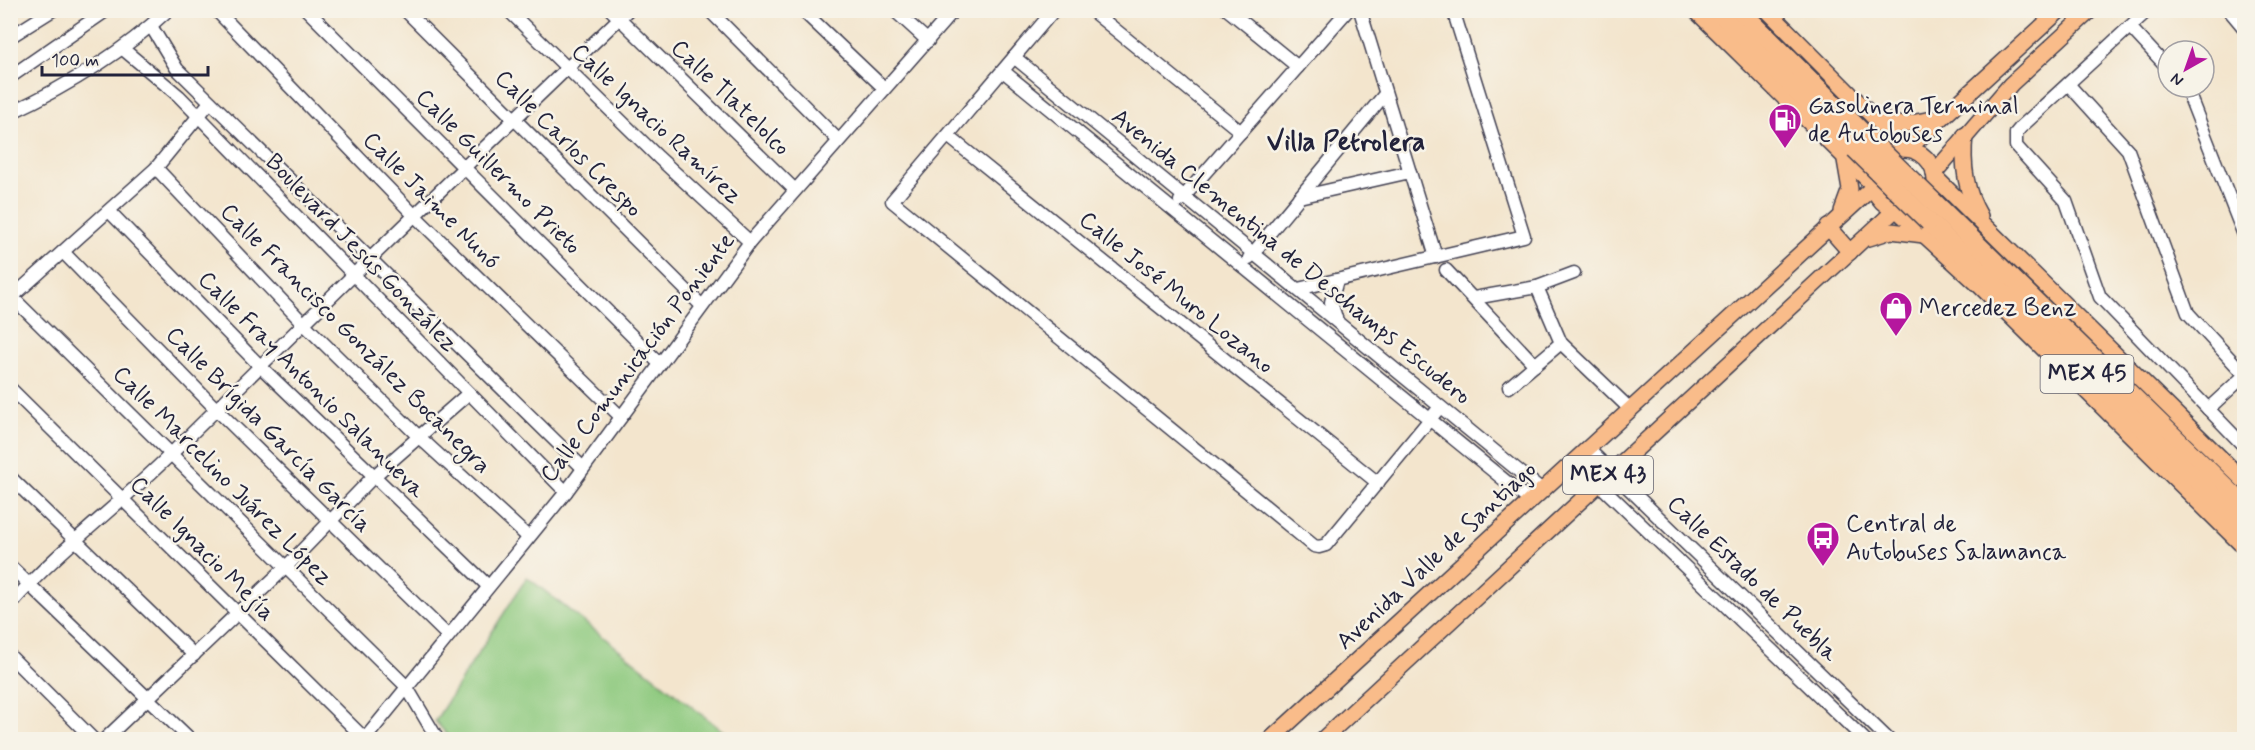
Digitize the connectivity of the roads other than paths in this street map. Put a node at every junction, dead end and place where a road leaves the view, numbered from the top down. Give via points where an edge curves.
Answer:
1 (53, 10) edge
2 (107, 10) edge
3 (168, 10) edge
4 (216, 10) edge
5 (307, 10) edge
6 (405, 10) edge
7 (508, 10) edge
8 (709, 10) edge
9 (802, 10) edge
10 (894, 10) edge
11 (954, 10) edge
12 (1054, 10) edge
13 (1091, 10) edge
14 (1228, 10) edge
15 (1348, 10) edge
16 (1360, 10) edge
17 (1454, 10) edge
18 (1695, 10) edge
19 (1717, 10) edge
20 (1740, 10) edge
21 (1767, 10) edge
22 (2060, 10) edge
23 (2091, 10) edge
24 (2148, 10) edge
25 (2229, 10) edge
26 (620, 13) edge
27 (151, 26) junction
28 (2130, 27) junction
29 (2244, 28) edge
30 (10, 38) edge
31 (928, 41) junction
32 (123, 49) junction
33 (2156, 55) edge
34 (1014, 57) junction
35 (1298, 67) junction
36 (177, 69) junction
37 (567, 69) junction
38 (1003, 71) junction
39 (10, 77) edge
40 (2068, 84) junction
41 (884, 88) junction
42 (1385, 94) junction
43 (179, 96) junction
44 (2191, 99) edge
45 (210, 102) junction
46 (10, 112) edge
47 (1870, 114) junction
48 (198, 117) junction
49 (1945, 117) junction
50 (514, 120) junction
51 (1241, 132) junction
52 (1965, 135) junction
53 (948, 136) junction
54 (838, 140) junction
55 (1855, 148) junction
56 (1907, 149) junction
57 (156, 168) junction
58 (464, 168) junction
59 (1410, 172) junction
60 (1934, 175) junction
61 (1873, 186) junction
62 (795, 190) junction
63 (1184, 196) junction
64 (1299, 197) junction
65 (1173, 209) junction
66 (109, 211) junction
67 (1897, 211) junction
68 (414, 215) junction
69 (1932, 222) junction
70 (1832, 223) junction
71 (2244, 235) edge
72 (1998, 240) junction
73 (750, 242) junction
74 (1854, 248) junction
75 (63, 252) junction
76 (1253, 253) junction
77 (1436, 257) junction
78 (369, 258) junction
79 (1242, 266) junction
80 (1446, 270) dead end
81 (1574, 273) dead end
82 (353, 274) junction
83 (1337, 280) junction
84 (1537, 287) junction
85 (1298, 289) junction
86 (11, 297) edge
87 (1474, 298) junction
88 (702, 306) junction
89 (303, 323) junction
90 (1339, 323) junction
91 (1561, 343) junction
92 (660, 364) junction
93 (1535, 365) junction
94 (260, 366) junction
95 (2244, 375) edge
96 (1509, 387) dead end
97 (10, 388) edge
98 (469, 393) junction
99 (1440, 407) junction
100 (216, 409) junction
101 (1630, 409) junction
102 (2208, 409) junction
103 (621, 417) junction
104 (1430, 419) junction
105 (418, 436) junction
106 (2244, 446) edge
107 (1587, 448) junction
108 (170, 455) junction
109 (1574, 460) junction
110 (583, 468) junction
111 (1611, 472) junction
112 (10, 477) edge
113 (373, 477) junction
114 (2244, 481) edge
115 (1378, 483) junction
116 (1599, 484) junction
117 (1542, 490) junction
118 (566, 492) junction
119 (123, 501) junction
120 (1530, 501) junction
121 (2244, 505) edge
122 (329, 521) junction
123 (2244, 525) edge
124 (528, 537) junction
125 (74, 541) junction
126 (2244, 547) edge
127 (10, 566) edge
128 (285, 568) junction
129 (29, 584) junction
130 (487, 585) junction
131 (10, 605) edge
132 (237, 614) junction
133 (447, 635) junction
134 (194, 655) junction
135 (10, 656) edge
136 (406, 686) junction
137 (148, 699) junction
138 (364, 739) edge
139 (94, 740) edge
140 (104, 740) edge
141 (191, 740) edge
142 (438, 740) edge
143 (1270, 740) edge
144 (1322, 740) edge
145 (1865, 740) edge
146 (1889, 740) edge

1 - 30 street
2 - 39 street
3 - 27 street
4 - 68 street, Calle Jaime Nunó
5 - 58 street, Calle Guillermo Prieto
6 - 50 street, Calle Carlos Crespo
7 - 37 street, Calle Ignacio Ramírez
8 - 54 street
9 - 41 street
10 - 31 street
11 - 31 street, Calle Comunicación Poniente
12 - 34 street
13 - 51 street
14 - 35 street
15 - 35 street
16 - 42 street
17 - 77 street via 1524,236
18 - 55 main road
19 - 55 highway, MEX 45
20 - 55 highway, MEX 45
21 - 47 main road
22 - 49 main road
23 - 52 main road, MEX 43 via 2011,84
24 - 28 street
25 - 29 street
26 - 37 street
26 - 62 street, Calle Tlatelolco
27 - 32 street
27 - 36 street, Boulevard Jesús González
28 - 33 street
28 - 40 street
31 - 41 street, Calle Comunicación Poniente
32 - 43 street, Boulevard Jesús González
32 - 46 street via 53,93
34 - 38 street
34 - 63 street, Avenida Clementina de Deschamps Escudero
35 - 51 street
36 - 43 street
36 - 45 street, Boulevard Jesús González
37 - 50 street
37 - 73 street, Calle Ignacio Ramírez
38 - 53 street
38 - 65 street, Avenida Clementina de Deschamps Escudero
40 - 95 street via 2128,150 2188,313
40 - 102 street via 2020,127 2015,140 2019,153 2066,201 2100,297
41 - 54 street, Calle Comunicación Poniente
42 - 59 street
42 - 64 street
43 - 48 street, Boulevard Jesús González
44 - 71 street
45 - 48 street
45 - 78 street, Boulevard Jesús González
47 - 49 main road via 1901,124
47 - 56 main road
48 - 57 street
48 - 82 street, Boulevard Jesús González
49 - 56 main road
50 - 58 street
50 - 88 street, Calle Carlos Crespo
51 - 63 street
52 - 60 main road, MEX 43
52 - 72 main road via 1969,191 1976,209
53 - 115 street, Calle José Muro Lozano
53 - 115 street via 892,201 1314,546 1326,545
54 - 62 street, Calle Comunicación Poniente
55 - 61 main road
55 - 69 highway, MEX 45, bridge
55 - 70 main road via 1848,200
56 - 60 main road via 1926,159
56 - 61 main road via 1882,157 1875,167
57 - 66 street
57 - 89 street, Calle Francisco González Bocanegra
58 - 68 street
58 - 92 street, Calle Guillermo Prieto
59 - 64 street
59 - 77 street
60 - 67 main road, MEX 43 via 1932,194 1925,203 1910,211
60 - 72 main road
61 - 67 main road via 1881,202
61 - 70 main road, Avenida Valle de Santiago / MEX 43
62 - 73 street, Calle Comunicación Poniente
63 - 65 street
63 - 76 street, Avenida Clementina de Deschamps Escudero
64 - 76 street
65 - 79 street, Avenida Clementina de Deschamps Escudero
66 - 75 street
66 - 94 street, Calle Fray Antonio Salanueva
67 - 69 main road
67 - 74 main road, MEX 43
68 - 78 street
68 - 103 street, Calle Jaime Nunó
69 - 74 main road via 1914,232 1891,231
69 - 121 highway, MEX 45
69 - 123 highway, MEX 45
69 - 126 main road via 1980,286
70 - 74 main road
70 - 101 main road, Avenida Valle de Santiago / MEX 43
72 - 114 main road
73 - 88 street, Calle Comunicación Poniente
74 - 111 main road, MEX 43
75 - 86 street
75 - 100 street, Calle Brígida García García
76 - 79 street
76 - 85 street, Avenida Clementina de Deschamps Escudero
77 - 83 street
78 - 82 street
78 - 110 street, Boulevard Jesús González
79 - 104 street, Avenida Clementina de Deschamps Escudero
80 - 87 street
81 - 84 street
82 - 89 street
82 - 98 street, Boulevard Jesús González
83 - 85 street
83 - 90 street via 1331,302
84 - 87 street
84 - 91 street
85 - 90 street, Avenida Clementina de Deschamps Escudero
86 - 108 street, Calle Marcelino Juárez López
87 - 93 street
88 - 92 street, Calle Comunicación Poniente
89 - 94 street
89 - 105 street, Calle Francisco González Bocanegra
90 - 99 street, Avenida Clementina de Deschamps Escudero
91 - 93 street
91 - 101 street
92 - 103 street, Calle Comunicación Poniente
93 - 96 street
94 - 100 street
94 - 113 street, Calle Fray Antonio Salanueva
95 - 102 street
97 - 119 street, Calle Ignacio Mejía
98 - 105 street
98 - 118 street, Boulevard Jesús González
99 - 104 street
99 - 117 street, Avenida Clementina de Deschamps Escudero
100 - 108 street
100 - 122 street, Calle Brígida García García
101 - 107 main road, Avenida Valle de Santiago / MEX 43
102 - 106 street
103 - 110 street, Calle Comunicación Poniente
104 - 115 street
104 - 120 street, Avenida Clementina de Deschamps Escudero
105 - 113 street
105 - 124 street, Calle Francisco González Bocanegra
107 - 109 main road, Avenida Valle de Santiago / MEX 43
107 - 111 street, Calle Estado de Puebla
108 - 119 street
108 - 128 street, Calle Marcelino Juárez López
109 - 116 street, Calle Estado de Puebla
109 - 117 main road, Avenida Valle de Santiago / MEX 43
110 - 118 street, Calle Comunicación Poniente
111 - 116 main road, MEX 43
111 - 146 street, Calle Estado de Puebla
112 - 125 street
113 - 122 street
113 - 130 street, Calle Fray Antonio Salanueva
116 - 144 main road, MEX 43
116 - 145 street, Calle Estado de Puebla
117 - 120 main road, Avenida Valle de Santiago / MEX 43
118 - 124 street, Calle Comunicación Poniente
119 - 125 street
119 - 132 street, Calle Ignacio Mejía
120 - 143 main road, Avenida Valle de Santiago / MEX 43
122 - 128 street
122 - 133 street, Calle Brígida García García
124 - 130 street, Calle Comunicación Poniente
125 - 129 street
125 - 134 street
127 - 129 street
128 - 132 street
128 - 136 street, Calle Marcelino Juárez López
129 - 131 street
129 - 137 street
130 - 133 street, Calle Comunicación Poniente
132 - 134 street
132 - 138 street, Calle Ignacio Mejía
133 - 136 street, Calle Comunicación Poniente
134 - 137 street
135 - 139 street
136 - 138 street, Calle Comunicación Poniente
136 - 142 street, Calle Marcelino Juárez López
137 - 140 street
137 - 141 street

